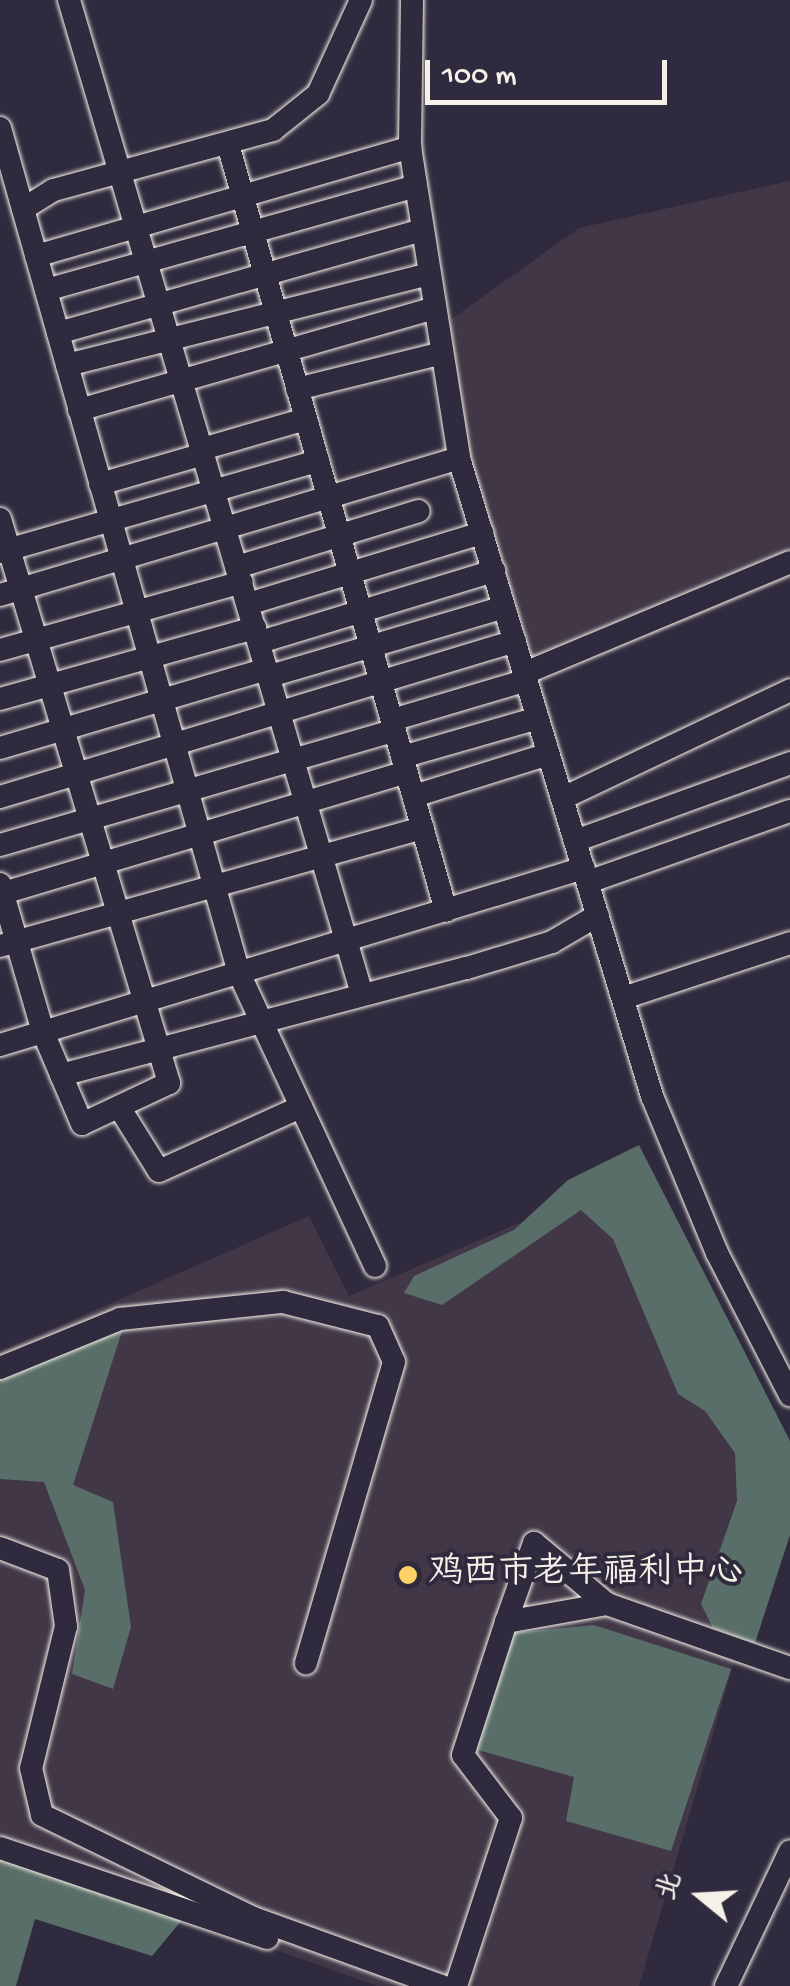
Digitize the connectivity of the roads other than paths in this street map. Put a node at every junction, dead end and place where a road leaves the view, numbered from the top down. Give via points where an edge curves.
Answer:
1 (69, 0) edge
2 (361, 0) edge
3 (412, 0) edge
4 (0, 128) edge
5 (410, 147) junction
6 (228, 148) junction
7 (120, 174) junction
8 (416, 186) junction
9 (242, 195) junction
10 (23, 209) junction
11 (136, 226) junction
12 (423, 230) junction
13 (253, 234) junction
14 (36, 256) junction
15 (147, 263) junction
16 (264, 274) junction
17 (430, 274) junction
18 (46, 290) junction
19 (159, 304) junction
20 (435, 308) junction
21 (276, 313) junction
22 (58, 332) junction
23 (170, 340) junction
24 (286, 350) junction
25 (442, 353) junction
26 (67, 365) junction
27 (182, 380) junction
28 (297, 389) junction
29 (80, 410) junction
30 (306, 419) junction
31 (203, 452) junction
32 (459, 458) junction
33 (318, 461) junction
34 (100, 484) junction
35 (214, 491) junction
36 (328, 497) junction
37 (419, 511) dead end
38 (0, 519) edge
39 (111, 520) junction
40 (226, 528) junction
41 (482, 532) junction
42 (340, 537) junction
43 (5, 551) edge
44 (122, 558) junction
45 (790, 562) edge
46 (494, 571) junction
47 (350, 573) junction
48 (242, 584) junction
49 (11, 592) edge
50 (504, 607) junction
51 (136, 610) junction
52 (361, 612) junction
53 (257, 635) junction
54 (37, 639) junction
55 (515, 641) junction
56 (371, 648) junction
57 (0, 650) edge
58 (150, 658) junction
59 (269, 673) junction
60 (526, 677) junction
61 (381, 682) junction
62 (50, 685) junction
63 (790, 690) edge
64 (0, 699) edge
65 (162, 701) junction
66 (281, 713) junction
67 (538, 718) junction
68 (393, 725) junction
69 (64, 729) junction
70 (174, 743) junction
71 (0, 748) edge
72 (549, 754) junction
73 (294, 760) junction
74 (790, 763) edge
75 (404, 764) junction
76 (78, 774) junction
77 (188, 791) junction
78 (414, 796) junction
79 (0, 797) edge
80 (563, 798) junction
81 (307, 802) junction
82 (790, 811) edge
83 (92, 819) junction
84 (422, 828) junction
85 (200, 835) junction
86 (575, 840) junction
87 (0, 845) edge
88 (323, 856) junction
89 (105, 864) junction
90 (586, 875) junction
91 (214, 886) junction
92 (1, 890) edge
93 (446, 910) junction
94 (120, 912) junction
95 (598, 915) junction
96 (348, 940) junction
97 (8, 944) edge
98 (790, 944) edge
99 (239, 973) junction
100 (362, 994) junction
101 (622, 998) junction
102 (147, 1001) junction
103 (260, 1019) junction
104 (43, 1032) junction
105 (0, 1045) edge
106 (160, 1048) junction
107 (61, 1075) junction
108 (301, 1106) junction
109 (119, 1107) junction
110 (374, 1266) dead end
111 (0, 1368) edge
112 (790, 1395) edge
113 (0, 1548) edge
114 (607, 1604) junction
115 (506, 1622) junction
116 (306, 1663) dead end
117 (790, 1668) edge
118 (0, 1848) edge
119 (790, 1851) edge
120 (410, 1986) edge
121 (442, 1986) edge
122 (456, 1986) edge
123 (726, 1986) edge

1 - 7 street
2 - 6 street via 318,94 273,130
3 - 5 street
4 - 10 street
5 - 8 street
5 - 9 street
6 - 7 street
6 - 9 street
7 - 10 street via 54,190
7 - 11 street
8 - 12 street
8 - 13 street
9 - 11 street
9 - 13 street
10 - 14 street
11 - 14 street
11 - 15 street
12 - 16 street
12 - 17 street
13 - 15 street
13 - 16 street
14 - 18 street
15 - 18 street
15 - 19 street
16 - 19 street
16 - 21 street
17 - 20 street
17 - 21 street
18 - 22 street
19 - 22 street
19 - 23 street
20 - 24 street
20 - 25 street
21 - 23 street
21 - 24 street
22 - 26 street
23 - 26 street
23 - 27 street
24 - 27 street
24 - 28 street
25 - 28 street
25 - 32 street
26 - 29 street
27 - 29 street
27 - 31 street
28 - 30 street
29 - 34 street
30 - 31 street
30 - 33 street
31 - 34 street
31 - 35 street
32 - 36 street
32 - 41 street
33 - 35 street
33 - 36 street
34 - 39 street
35 - 39 street
35 - 40 street
36 - 40 street
36 - 42 street
37 - 42 street
38 - 43 street
39 - 43 street
39 - 44 street
40 - 44 street
40 - 48 street
41 - 46 street
41 - 47 street
42 - 47 street
42 - 48 street
43 - 49 street
44 - 49 street
44 - 51 street
45 - 60 street
46 - 50 street
46 - 52 street
47 - 48 street
47 - 52 street
48 - 51 street
48 - 53 street
49 - 54 street
50 - 55 street
50 - 56 street
51 - 54 street
51 - 58 street
52 - 53 street
52 - 56 street
53 - 58 street
53 - 59 street
54 - 57 street
54 - 62 street
55 - 60 street
55 - 61 street
56 - 59 street
56 - 61 street
58 - 62 street
58 - 65 street
59 - 65 street
59 - 66 street
60 - 67 street
60 - 68 street
61 - 66 street
61 - 68 street
62 - 64 street
62 - 69 street
63 - 80 street
65 - 69 street
65 - 70 street
66 - 70 street
66 - 73 street
67 - 72 street
67 - 75 street
68 - 73 street
68 - 75 street
69 - 71 street
69 - 76 street
70 - 76 street
70 - 77 street
72 - 78 street
72 - 80 street
73 - 77 street
73 - 81 street
74 - 86 street
75 - 78 street
75 - 81 street
76 - 79 street
76 - 83 street
77 - 83 street
77 - 85 street
78 - 84 street
80 - 86 street
81 - 85 street
81 - 88 street
82 - 90 street
83 - 87 street
83 - 89 street
84 - 88 street
84 - 93 street
85 - 89 street
85 - 91 street
86 - 90 street
88 - 91 street
88 - 96 street
89 - 92 street
89 - 94 street
90 - 93 street
90 - 95 street
91 - 94 street
91 - 99 street
92 - 97 street
93 - 96 street
94 - 97 street
94 - 102 street
95 - 100 street via 552,942
95 - 101 street
96 - 99 street
96 - 100 street
97 - 104 street
98 - 101 street
99 - 102 street
99 - 103 street
100 - 103 street
101 - 112 street via 716,1253
102 - 104 street
102 - 106 street
103 - 106 street
103 - 108 street
104 - 105 street
104 - 107 street
106 - 107 street
106 - 109 street via 169,1084
107 - 109 street via 82,1124
108 - 109 street via 160,1170
108 - 110 street
111 - 116 street via 120,1319 283,1302 378,1326 394,1362
113 - 121 street via 58,1570 66,1626 30,1768 42,1814 251,1917
114 - 115 street
114 - 115 street via 534,1543
114 - 117 street
115 - 122 street via 463,1755 511,1818
118 - 120 street
119 - 123 street

